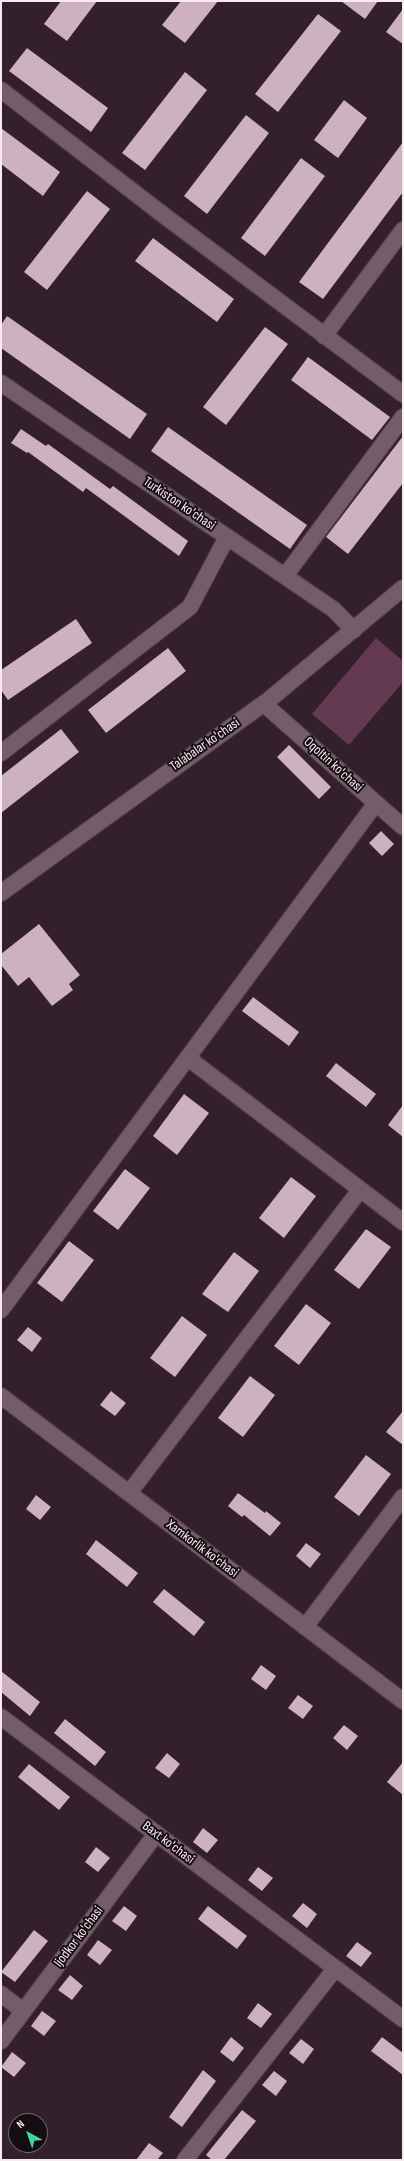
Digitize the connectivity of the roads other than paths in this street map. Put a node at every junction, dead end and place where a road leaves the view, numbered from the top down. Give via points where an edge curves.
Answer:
1 (1, 90) edge
2 (403, 230) edge
3 (324, 336) junction
4 (1, 383) edge
5 (403, 394) edge
6 (403, 417) edge
7 (227, 537) junction
8 (285, 576) junction
9 (403, 588) edge
10 (354, 630) junction
11 (264, 704) junction
12 (1, 753) edge
13 (376, 803) junction
14 (403, 827) edge
15 (1, 893) edge
16 (188, 1058) junction
17 (360, 1190) junction
18 (403, 1222) edge
19 (1, 1310) edge
20 (1, 1396) edge
21 (129, 1493) junction
22 (403, 1497) edge
23 (305, 1627) junction
24 (403, 1701) edge
25 (1, 1717) edge
26 (156, 1834) junction
27 (335, 1969) junction
28 (1, 1994) edge
29 (23, 2011) junction
30 (403, 2019) edge
31 (1, 2041) edge
32 (185, 2160) edge

1 - 3 street
2 - 3 street
3 - 5 street
4 - 7 street, Turkiston ko'chasi
6 - 8 street
7 - 8 street, Turkiston ko'chasi
7 - 12 street via 190,607
8 - 10 street, Turkiston ko'chasi via 333,609
9 - 10 street, Talabalar ko'chasi
10 - 11 street, Talabalar ko'chasi
11 - 13 street, Oqoltin ko'chasi
11 - 15 street, Talabalar ko'chasi
13 - 14 street, Oqoltin ko'chasi
13 - 16 street
16 - 17 street
16 - 19 street
17 - 18 street
17 - 21 street
20 - 21 street, Xamkorlik ko'chasi
21 - 23 street, Xamkorlik ko'chasi
22 - 23 street
23 - 24 street, Xamkorlik ko'chasi
25 - 26 street, Baxt ko'chasi
26 - 27 street, Baxt ko'chasi
26 - 29 street, Ijodkor ko'chasi
27 - 30 street, Baxt ko'chasi
27 - 32 street
28 - 29 street
29 - 31 street, Ijodkor ko'chasi

